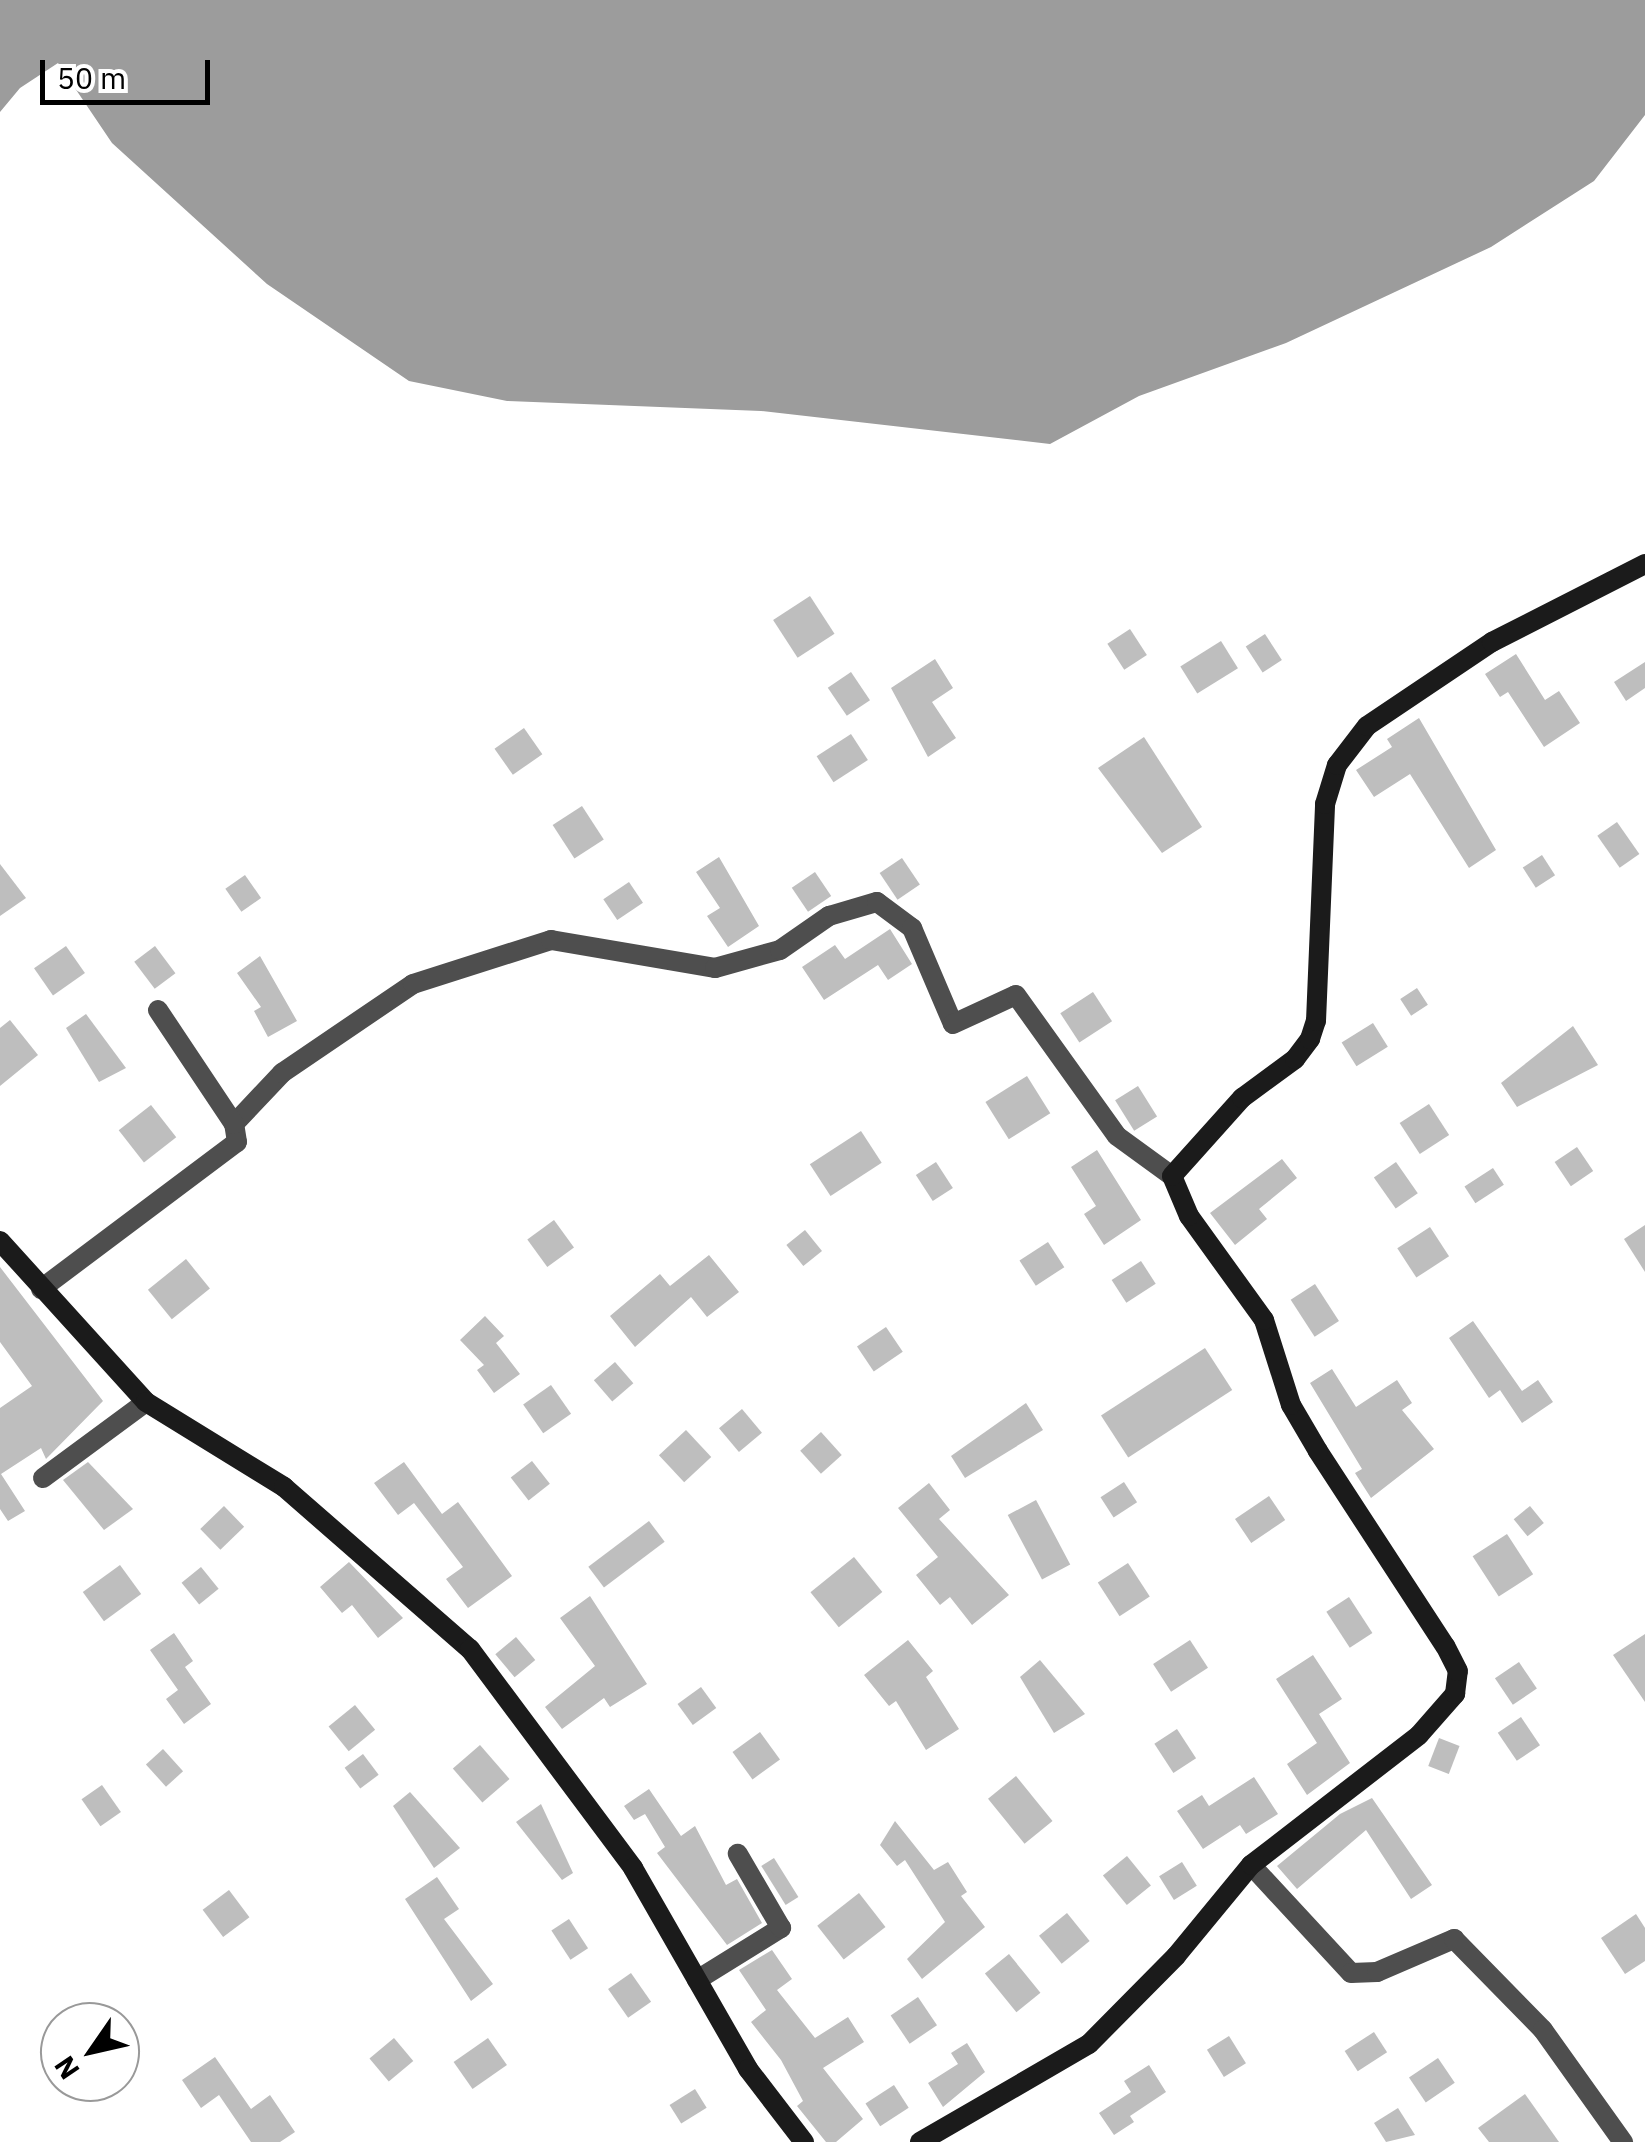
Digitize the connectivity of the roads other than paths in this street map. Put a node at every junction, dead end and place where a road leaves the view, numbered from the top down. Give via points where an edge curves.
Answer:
1 (1645, 564) edge
2 (158, 1010) dead end
3 (234, 1124) junction
4 (1172, 1176) junction
5 (0, 1242) edge
6 (41, 1289) junction
7 (146, 1402) junction
8 (43, 1478) dead end
9 (738, 1854) dead end
10 (1251, 1865) junction
11 (698, 1980) junction
12 (804, 2142) edge
13 (920, 2142) edge
14 (1622, 2142) edge

1 - 4 main road via 1492,642 1367,726 1337,765 1325,804 1318,1002 1310,1039 1242,1098
2 - 3 street
3 - 4 street via 282,1073 413,984 551,940 715,968 780,950 829,916 878,902 912,928 953,1024 1016,995 1117,1136
3 - 6 street via 237,1142
4 - 10 main road via 1180,1203 1264,1320 1300,1420 1458,1671 1455,1694 1419,1734
5 - 6 main road
6 - 7 main road
7 - 8 street
7 - 11 main road via 284,1487 470,1649 633,1868
9 - 11 street via 781,1928
10 - 13 main road via 1176,1956 1090,2044
10 - 14 street via 1351,1972 1377,1972 1454,1939 1543,2030
11 - 12 main road via 748,2069

